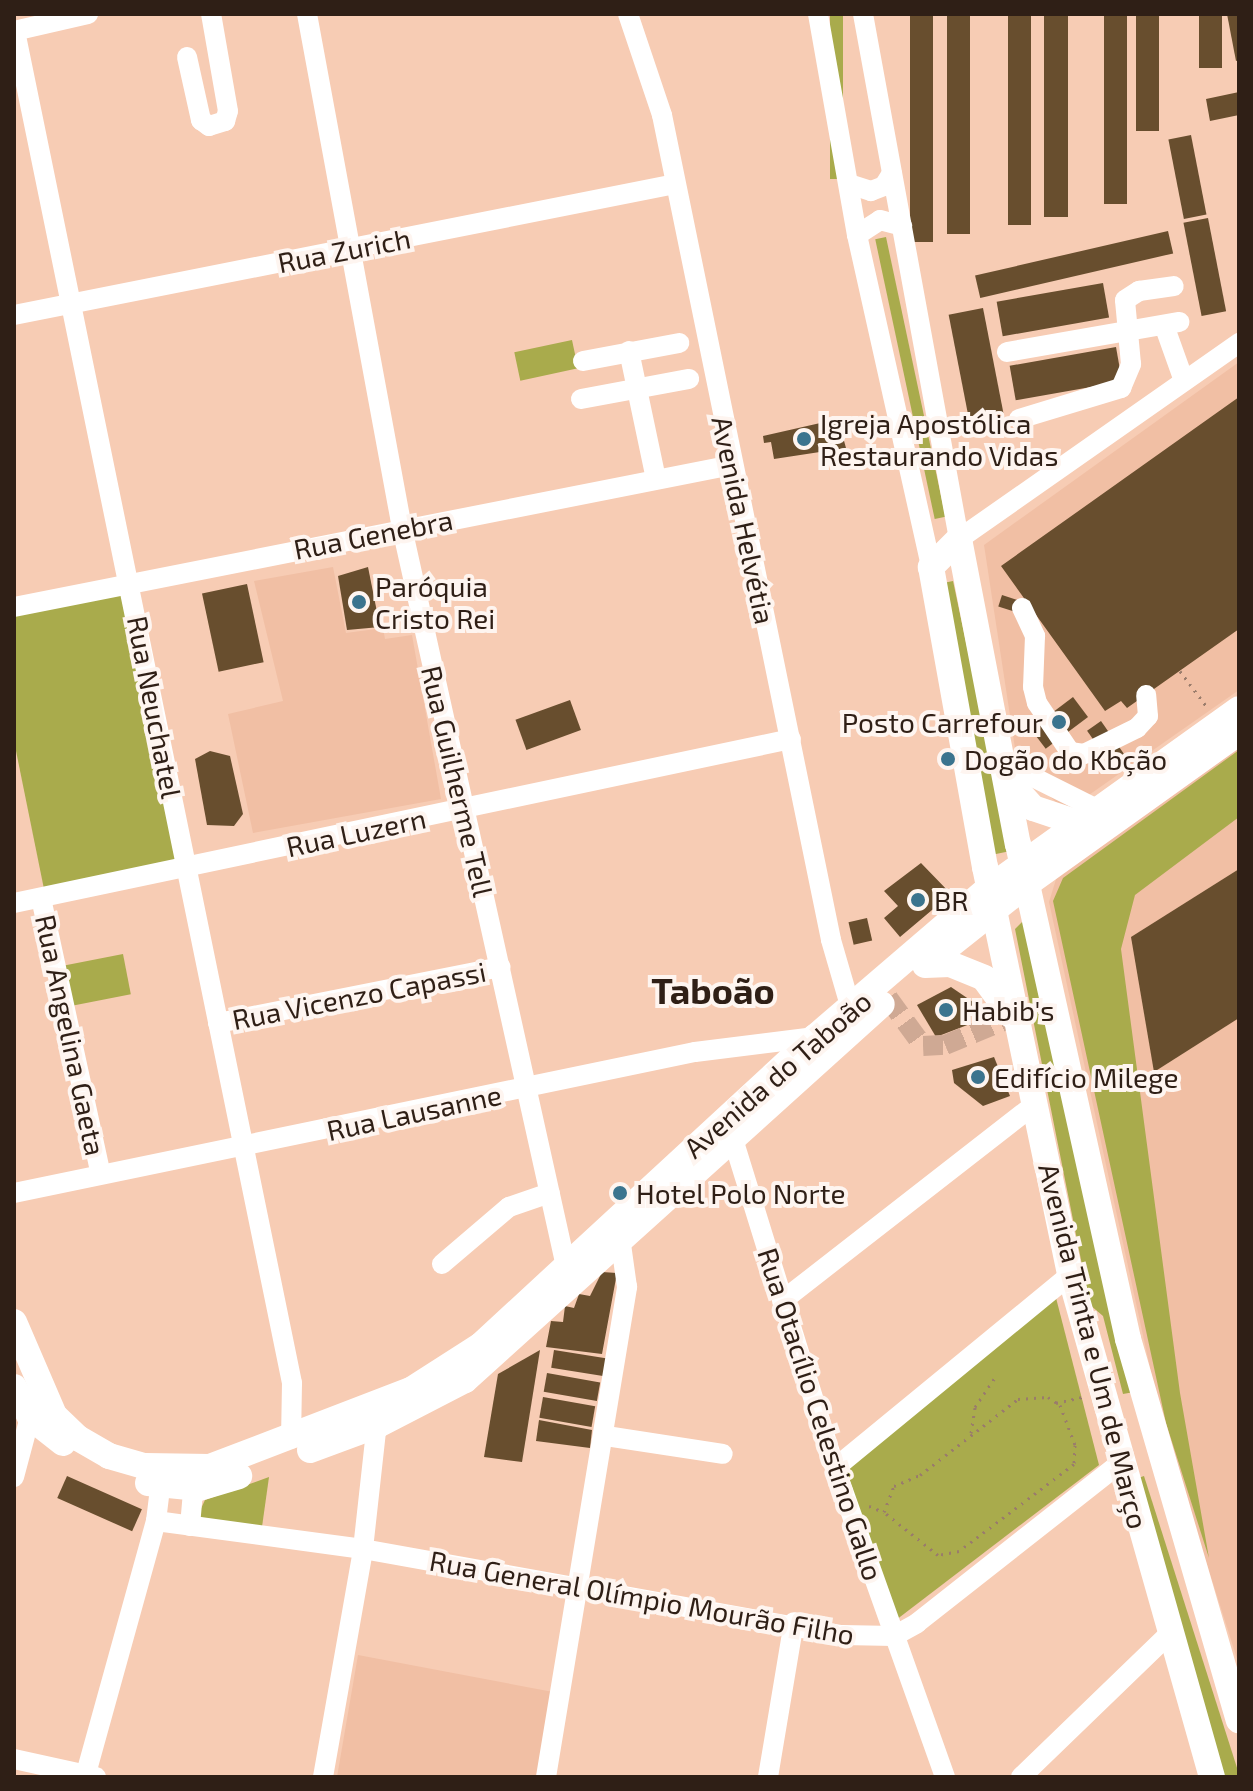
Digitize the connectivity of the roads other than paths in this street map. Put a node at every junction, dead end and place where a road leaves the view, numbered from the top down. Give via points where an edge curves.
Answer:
1 (88, 14) edge
2 (211, 14) edge
3 (307, 14) edge
4 (628, 14) edge
5 (818, 14) edge
6 (863, 14) edge
7 (15, 31) edge
8 (187, 57) dead end
9 (892, 173) junction
10 (675, 184) junction
11 (849, 184) junction
12 (902, 226) junction
13 (857, 235) junction
14 (352, 248) junction
15 (1174, 286) dead end
16 (73, 302) junction
17 (14, 315) edge
18 (1126, 331) junction
19 (679, 343) dead end
20 (1239, 343) edge
21 (629, 351) junction
22 (1007, 352) dead end
23 (583, 361) dead end
24 (689, 379) dead end
25 (1184, 381) junction
26 (637, 387) junction
27 (581, 399) dead end
28 (1019, 419) dead end
29 (732, 465) junction
30 (656, 479) junction
31 (402, 528) junction
32 (959, 539) junction
33 (931, 567) junction
34 (130, 583) junction
35 (14, 607) edge
36 (1022, 608) dead end
37 (1146, 695) dead end
38 (1232, 721) edge
39 (791, 739) junction
40 (1002, 766) junction
41 (465, 808) junction
42 (1087, 816) junction
43 (187, 869) junction
44 (1025, 873) junction
45 (41, 898) junction
46 (993, 899) junction
47 (14, 903) edge
48 (925, 965) junction
49 (500, 967) junction
50 (853, 1018) junction
51 (218, 1023) junction
52 (1019, 1028) junction
53 (815, 1037) junction
54 (527, 1089) junction
55 (1035, 1104) junction
56 (733, 1139) junction
57 (244, 1147) junction
58 (100, 1172) junction
59 (14, 1193) edge
60 (550, 1193) junction
61 (620, 1237) junction
62 (565, 1262) junction
63 (442, 1264) dead end
64 (1070, 1275) junction
65 (782, 1301) junction
66 (1079, 1306) junction
67 (14, 1322) edge
68 (292, 1383) junction
69 (14, 1387) edge
70 (1143, 1393) junction
71 (378, 1415) junction
72 (30, 1417) junction
73 (323, 1426) junction
74 (606, 1436) junction
75 (291, 1439) junction
76 (723, 1454) dead end
77 (1120, 1463) junction
78 (835, 1468) junction
79 (14, 1477) edge
80 (160, 1486) junction
81 (193, 1488) junction
82 (156, 1521) junction
83 (190, 1526) junction
84 (363, 1549) junction
85 (1189, 1556) junction
86 (575, 1587) junction
87 (794, 1622) junction
88 (1169, 1634) junction
89 (894, 1636) junction
90 (1239, 1720) edge
91 (14, 1759) edge
92 (89, 1776) edge
93 (323, 1777) edge
94 (546, 1777) edge
95 (768, 1777) edge
96 (945, 1777) edge
97 (1021, 1777) edge
98 (1212, 1777) edge

1 - 7 street
2 - 8 street via 228,111 225,121 209,126 201,120
3 - 14 street, Rua Guilherme Tell
4 - 10 street, Avenida Helvétia via 662,115
5 - 11 street
6 - 9 street
7 - 16 street, Rua Neuchatel
9 - 11 street via 884,186 871,191
9 - 12 street
10 - 14 street, Rua Zurich
10 - 29 street, Avenida Helvétia
11 - 13 street
12 - 13 street via 880,220
12 - 32 street
13 - 33 street
14 - 16 street, Rua Zurich
14 - 31 street, Rua Guilherme Tell
15 - 18 street via 1130,294 1124,306
16 - 17 street, Rua Zurich
16 - 34 street, Rua Neuchatel
18 - 22 street
18 - 25 street via 1171,323
18 - 28 street via 1131,372 1121,388
19 - 21 street
20 - 25 street
21 - 23 street
21 - 26 street
24 - 26 street
25 - 32 street
26 - 27 street
26 - 30 street
29 - 30 street, Rua Genebra
29 - 39 street, Avenida Helvétia
30 - 31 street, Rua Genebra
31 - 34 street, Rua Genebra
31 - 41 street, Rua Guilherme Tell
32 - 33 main road
32 - 40 main road, Avenida Trinta e Um de Março
33 - 46 main road, Avenida Trinta e Um de Março
34 - 35 street, Rua Genebra
34 - 43 street, Rua Neuchatel
36 - 37 street via 1035,636 1037,703 1070,752 1084,754 1137,728 1148,716
38 - 42 main road, Avenida do Taboão
38 - 44 main road, Avenida do Taboão
39 - 41 street, Rua Luzern
39 - 50 street, Avenida Helvétia
40 - 42 main road via 1033,808
40 - 44 main road, Avenida Trinta e Um de Março
41 - 43 street, Rua Luzern
41 - 49 street, Rua Guilherme Tell
42 - 44 main road, Avenida do Taboão
43 - 45 street, Rua Luzern
43 - 51 street, Rua Neuchatel
44 - 46 main road, Avenida do Taboão
44 - 70 main road, Avenida Trinta e Um de Março
45 - 47 street, Rua Luzern
45 - 58 street, Rua Angelina Gaeta
46 - 48 main road, Avenida do Taboão
46 - 50 main road, Avenida do Taboão
46 - 52 main road, Avenida Trinta e Um de Março
48 - 50 main road, Avenida do Taboão
48 - 52 main road via 950,964 984,978
49 - 51 street, Rua Vicenzo Capassi
49 - 54 street, Rua Guilherme Tell
50 - 53 main road, Avenida do Taboão
50 - 56 main road, Avenida do Taboão
51 - 57 street, Rua Neuchatel
52 - 55 main road, Avenida Trinta e Um de Março
53 - 54 street, Rua Lausanne via 695,1052
53 - 62 main road, Avenida do Taboão
54 - 57 street, Rua Lausanne
54 - 60 street, Rua Guilherme Tell
55 - 64 main road, Avenida Trinta e Um de Março
55 - 65 street
56 - 61 main road, Avenida do Taboão
56 - 65 street, Rua Otacílio Celestino Gallo
57 - 58 street, Rua Lausanne
57 - 68 street, Rua Neuchatel
58 - 59 street, Rua Lausanne
60 - 62 street, Rua Guilherme Tell
60 - 63 street via 509,1207
61 - 71 main road, Avenida do Taboão via 465,1380
61 - 74 street via 627,1287
62 - 71 main road, Avenida do Taboão via 481,1345
64 - 66 main road, Avenida Trinta e Um de Março
64 - 78 street
65 - 78 street, Rua Otacílio Celestino Gallo
66 - 70 main road via 1115,1394 1126,1399
66 - 77 main road, Avenida Trinta e Um de Março
67 - 75 main road, Avenida do Taboão via 54,1415 78,1438 109,1456 145,1466 210,1467
68 - 73 street, Rua Neuchatel
68 - 75 street, Rua Neuchatel
69 - 72 main road, Avenida do Taboão
70 - 85 main road, Avenida Trinta e Um de Março
71 - 73 main road, Avenida do Taboão
71 - 81 main road, Avenida do Taboão
71 - 84 street
72 - 79 street
72 - 80 main road, Avenida do Taboão via 88,1461
73 - 75 main road, Avenida do Taboão
74 - 76 street
74 - 86 street
77 - 85 main road via 1139,1461 1150,1470 1173,1532
77 - 88 main road, Avenida Trinta e Um de Março
77 - 89 street, Rua General Olímpio Mourão Filho
78 - 89 street, Rua Otacílio Celestino Gallo
80 - 81 main road, Avenida do Taboão
80 - 82 street
81 - 83 street
82 - 83 street, Rua General Olímpio Mourão Filho
82 - 92 street
83 - 84 street, Rua General Olímpio Mourão Filho
84 - 86 street, Rua General Olímpio Mourão Filho
84 - 93 street
85 - 90 main road, Avenida Trinta e Um de Março
86 - 87 street, Rua General Olímpio Mourão Filho
86 - 94 street
87 - 89 street, Rua General Olímpio Mourão Filho via 842,1635
87 - 95 street
88 - 97 street
88 - 98 main road, Avenida Trinta e Um de Março
89 - 96 street, Rua Otacílio Celestino Gallo
91 - 92 street

